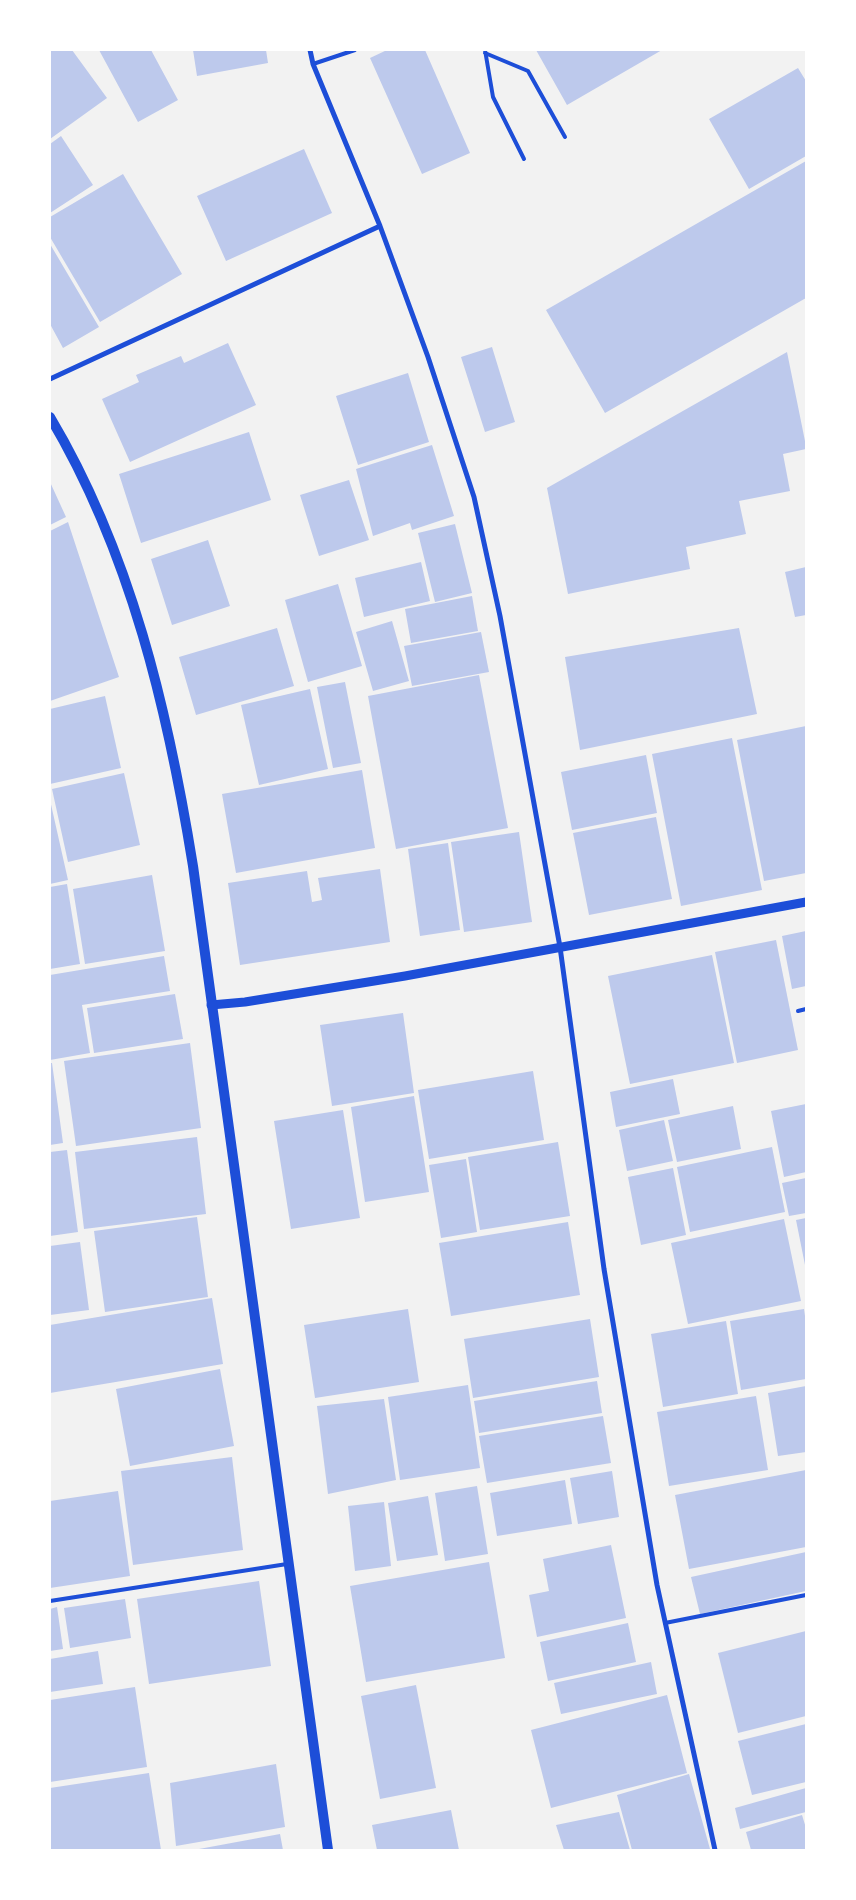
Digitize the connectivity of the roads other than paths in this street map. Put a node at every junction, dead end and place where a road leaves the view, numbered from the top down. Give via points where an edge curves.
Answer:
1 (310, 50) edge
2 (355, 50) edge
3 (485, 51) edge
4 (313, 64) junction
5 (565, 137) dead end
6 (524, 159) dead end
7 (380, 226) junction
8 (50, 379) edge
9 (50, 417) edge
10 (806, 902) edge
11 (560, 948) junction
12 (211, 1005) junction
13 (806, 1009) edge
14 (798, 1010) dead end
15 (289, 1564) junction
16 (806, 1595) edge
17 (50, 1601) edge
18 (665, 1623) junction
19 (328, 1850) edge
20 (715, 1850) edge

1 - 4 street
2 - 4 lane
3 - 5 lane via 528,71
3 - 6 lane via 493,97
4 - 7 street
7 - 8 street
7 - 11 street via 474,497 500,616
9 - 12 main road via 88,486 148,654 179,777
10 - 11 street
11 - 12 street via 395,978
11 - 18 street via 604,1269
12 - 15 main road
13 - 14 lane
15 - 17 lane
15 - 19 main road
16 - 18 lane
18 - 20 street

